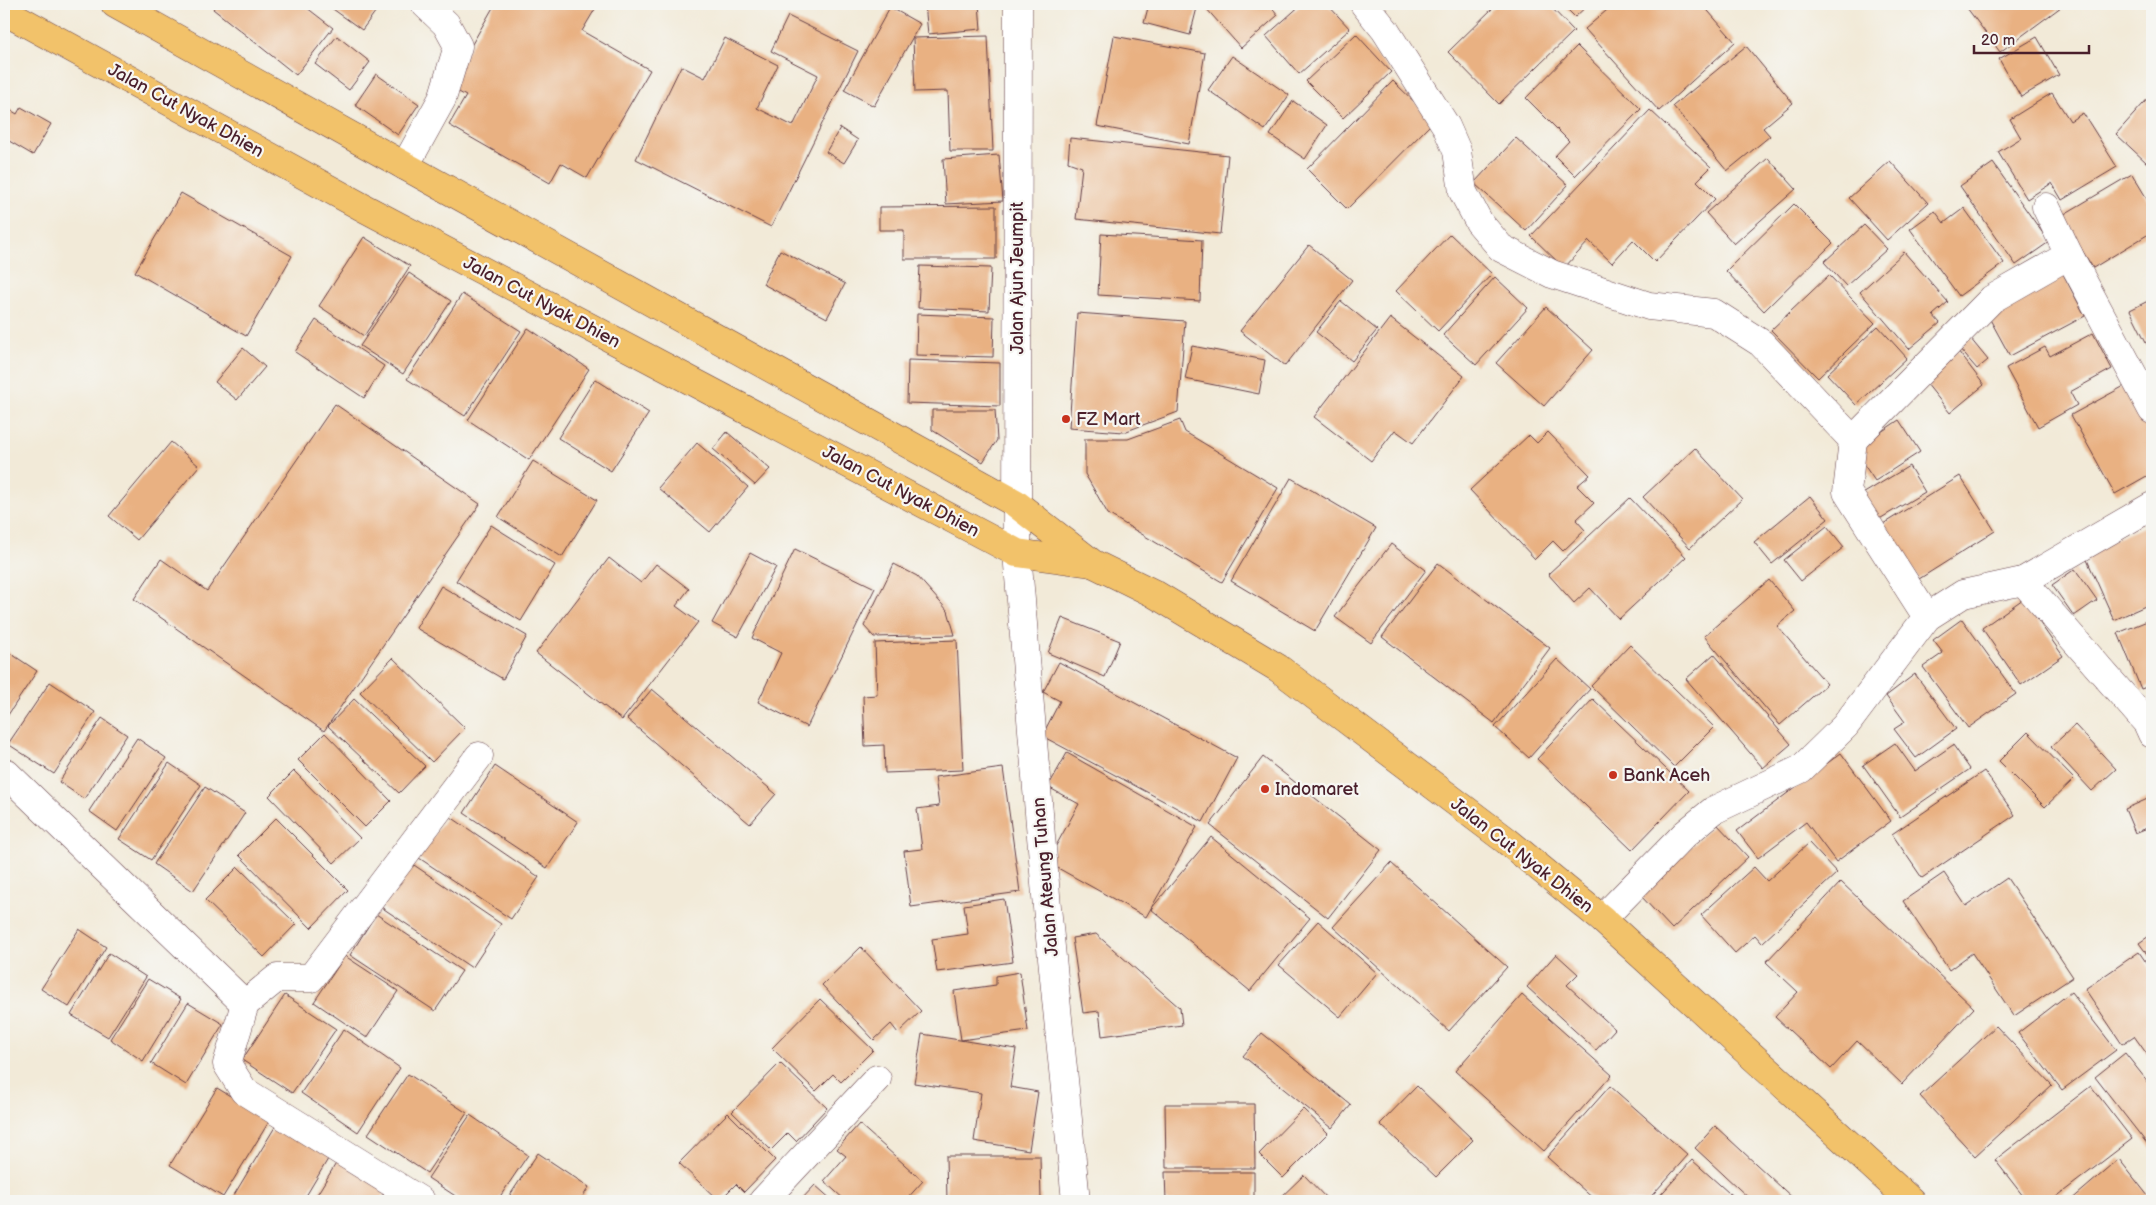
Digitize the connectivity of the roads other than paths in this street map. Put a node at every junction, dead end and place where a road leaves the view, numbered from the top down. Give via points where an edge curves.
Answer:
1 (115, 4) edge
2 (425, 4) edge
3 (1018, 4) edge
4 (1364, 4) edge
5 (4, 11) edge
6 (405, 166) junction
7 (2046, 207) dead end
8 (2069, 255) junction
9 (2152, 410) edge
10 (1853, 440) junction
11 (1015, 503) junction
12 (2152, 506) edge
13 (1017, 553) junction
14 (1092, 563) junction
15 (2023, 581) junction
16 (1927, 617) junction
17 (2152, 734) edge
18 (479, 756) dead end
19 (6, 773) dead end
20 (1602, 919) junction
21 (245, 1004) junction
22 (877, 1079) dead end
23 (421, 1201) edge
24 (763, 1201) edge
25 (1076, 1201) edge
26 (1912, 1201) edge

1 - 6 highway, Jalan Cut Nyak Dhien
2 - 6 street via 446,24 458,46 442,99
3 - 11 street, Jalan Ajun Jeumpit
4 - 10 street via 1385,30 1446,126 1457,151 1463,192 1479,222 1501,248 1552,274 1649,306 1714,313 1761,343
5 - 13 highway, Jalan Cut Nyak Dhien via 364,208
6 - 11 highway, Jalan Cut Nyak Dhien
7 - 8 street
8 - 9 street
8 - 10 street via 1992,299
10 - 16 street via 1847,492
11 - 13 street, Jalan Ajun Jeumpit
11 - 14 highway, Jalan Cut Nyak Dhien
12 - 15 street
13 - 14 highway, Jalan Cut Nyak Dhien
13 - 25 street, Jalan Ateung Tuhan
14 - 20 highway, Jalan Cut Nyak Dhien via 1153,594 1278,668 1507,841
15 - 16 street via 1963,594
15 - 17 street via 2147,723
16 - 20 street via 1845,726 1801,769 1714,810 1685,834
18 - 21 street via 311,978 277,978
19 - 21 street
20 - 26 highway, Jalan Cut Nyak Dhien
21 - 23 street via 227,1064 244,1091
22 - 24 street

